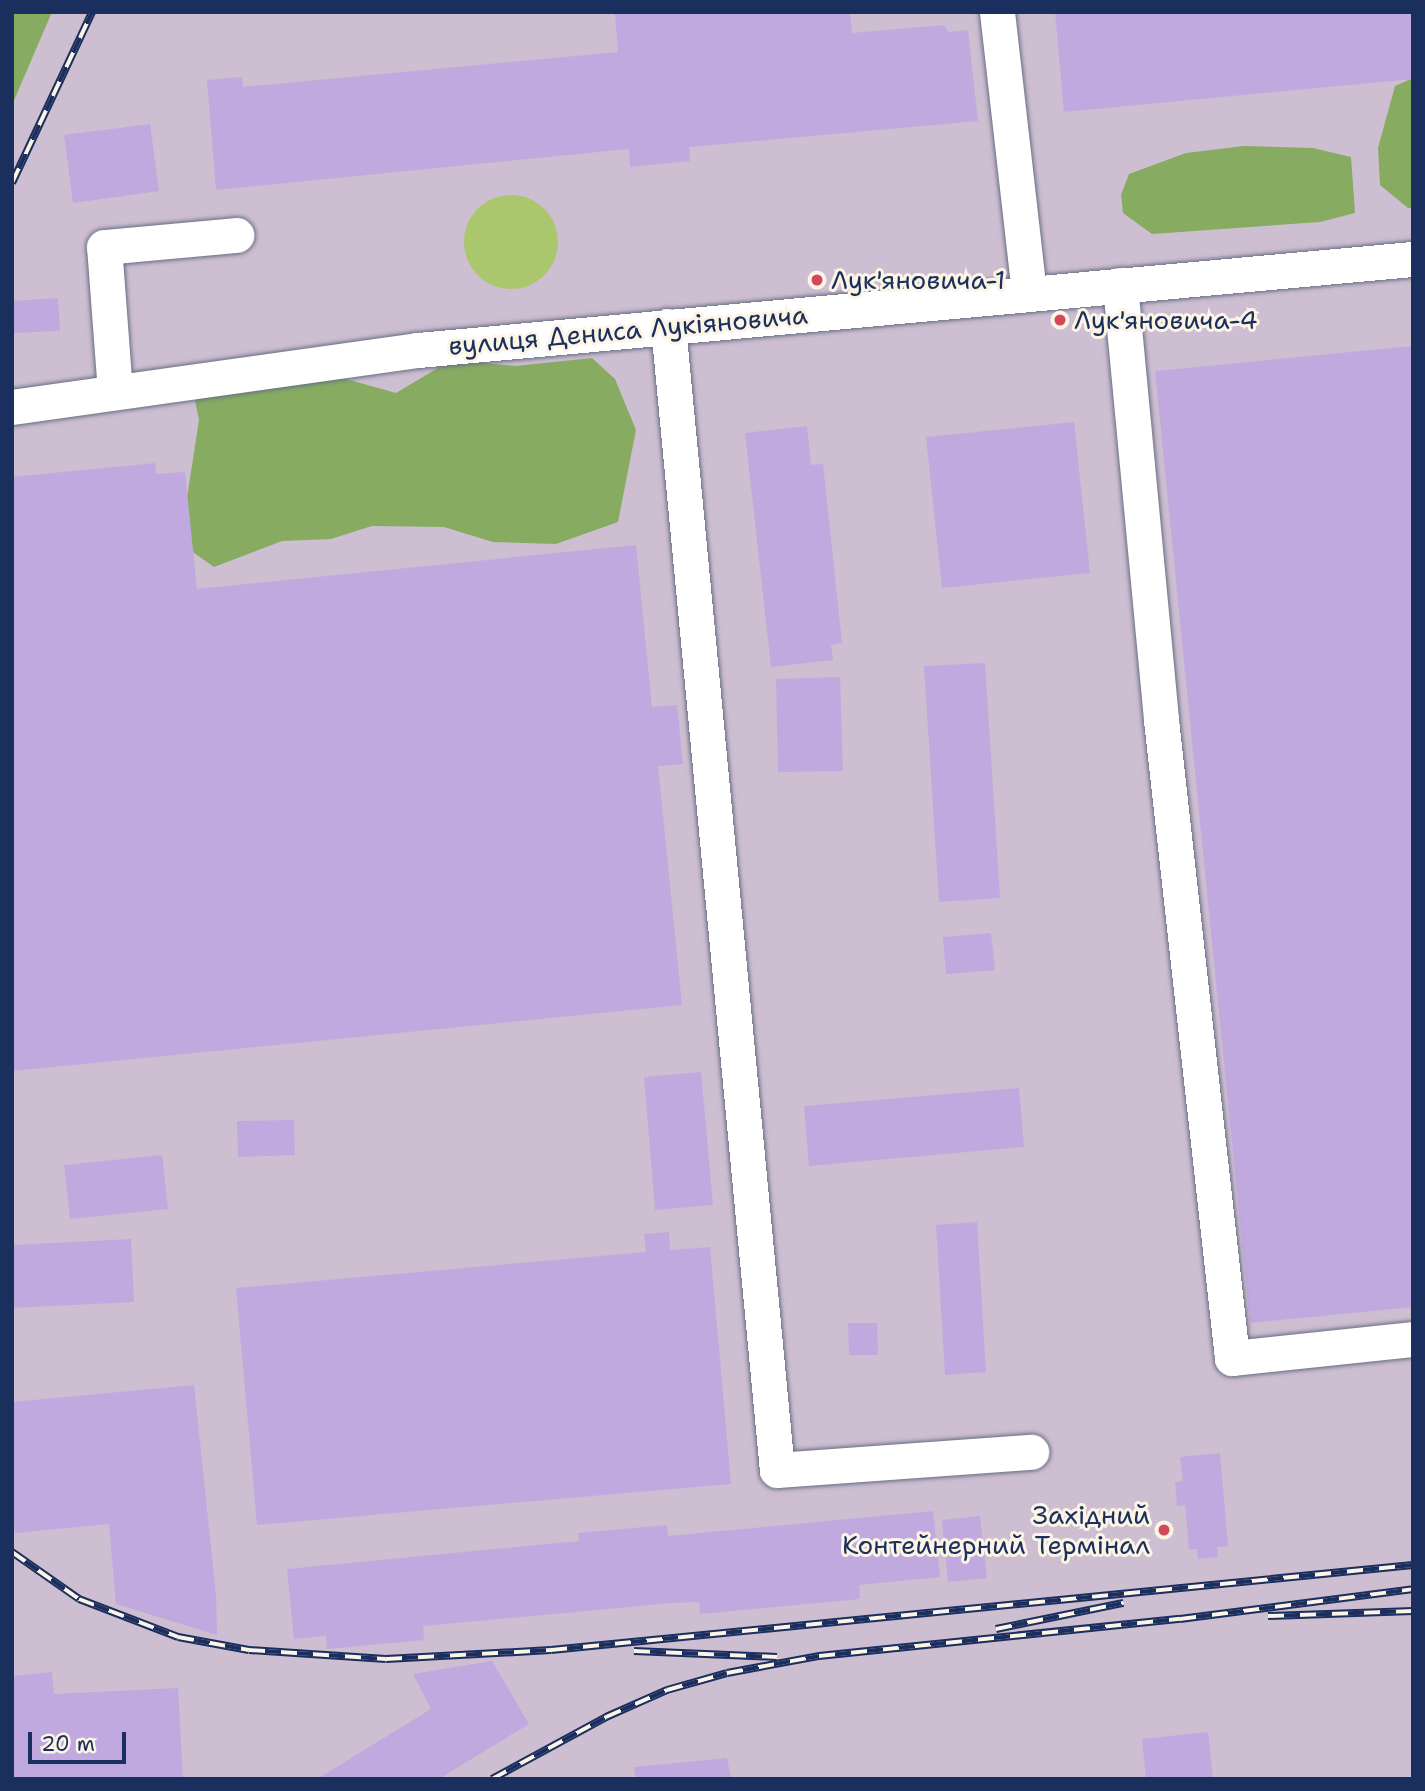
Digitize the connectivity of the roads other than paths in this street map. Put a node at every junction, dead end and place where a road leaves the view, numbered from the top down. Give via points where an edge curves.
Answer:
1 (997, 12) edge
2 (236, 235) dead end
3 (1413, 259) edge
4 (1119, 285) junction
5 (1029, 293) junction
6 (668, 326) junction
7 (115, 392) junction
8 (12, 407) edge
9 (1413, 1339) edge
10 (1031, 1452) dead end

1 - 5 street
2 - 7 street via 104,247
3 - 4 street, вулиця Дениса Лукіяновича
4 - 5 street, вулиця Дениса Лукіяновича
4 - 9 street via 1161,720 1232,1358
5 - 6 street, вулиця Дениса Лукіяновича
6 - 7 street, вулиця Дениса Лукіяновича via 418,350
6 - 10 street via 777,1470
7 - 8 street, вулиця Дениса Лукіяновича

